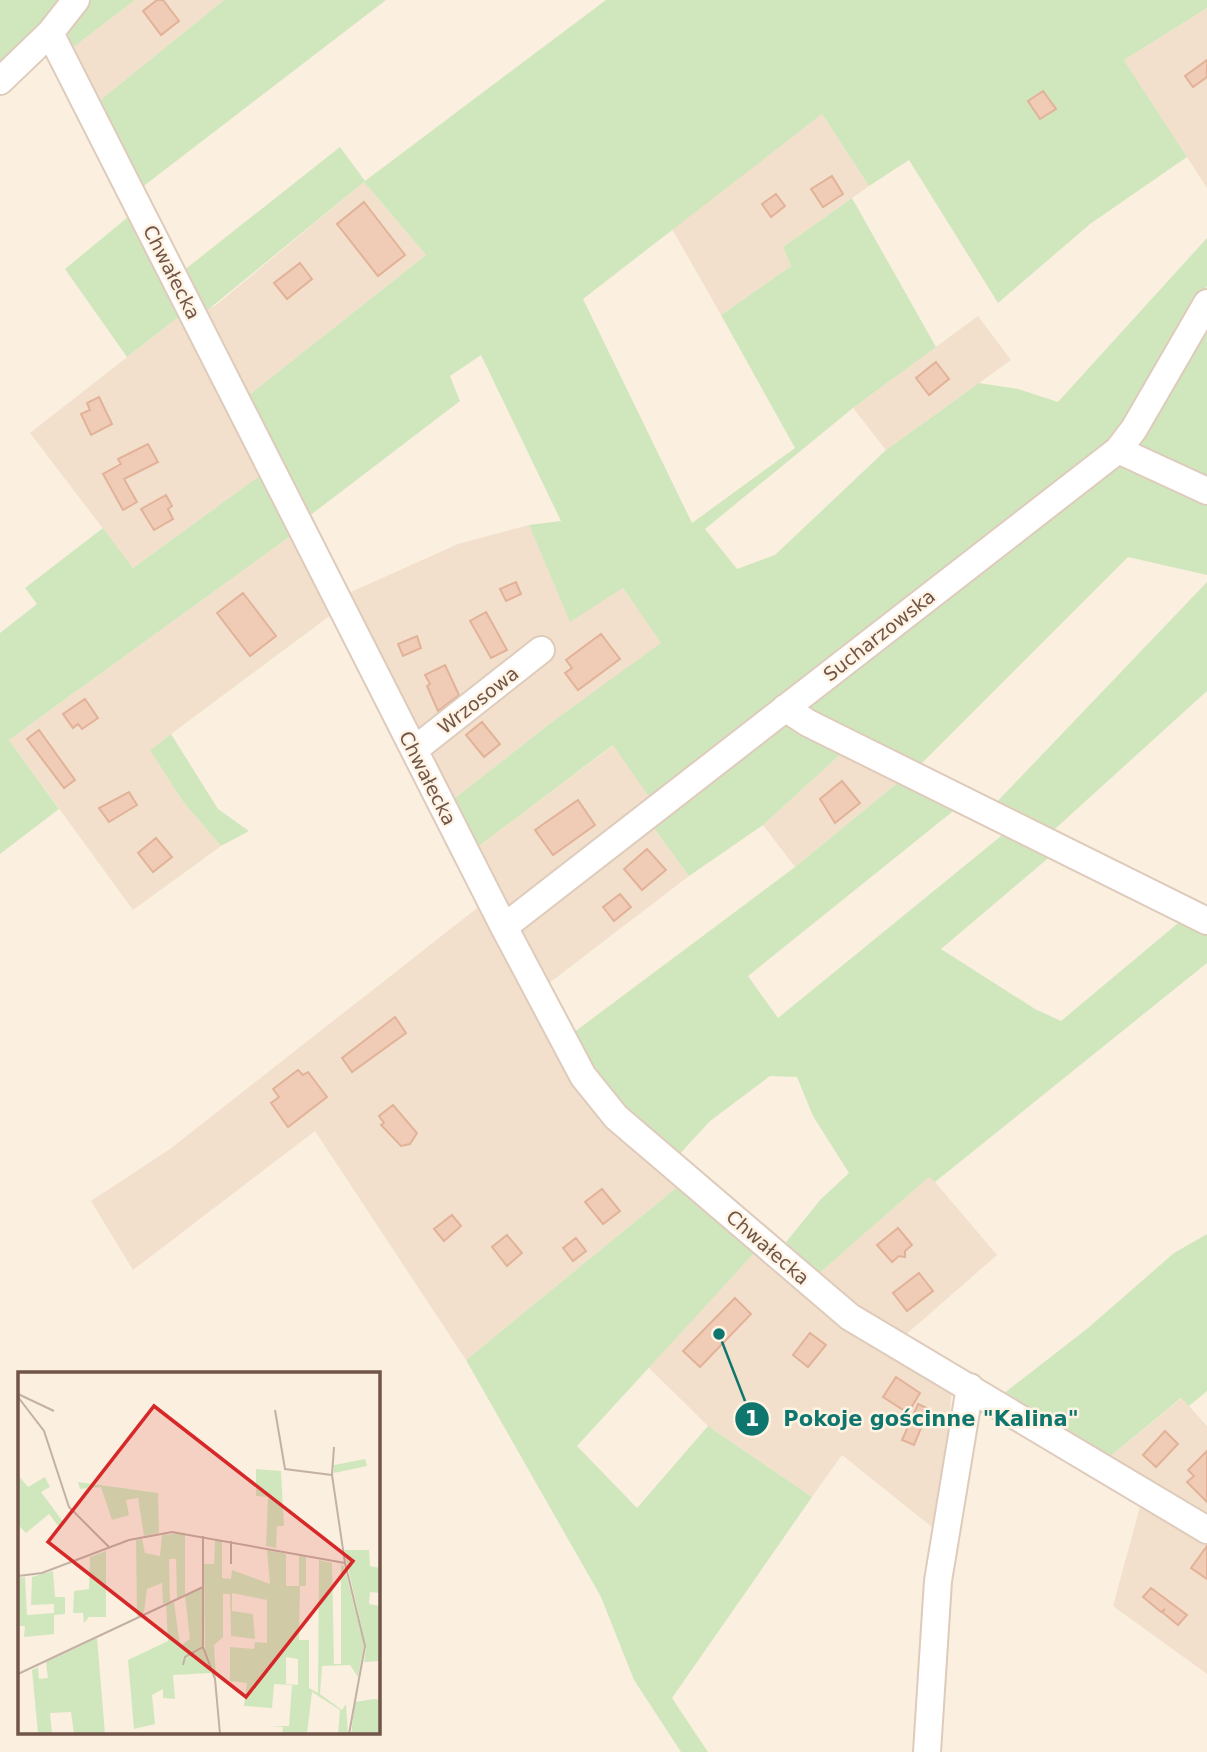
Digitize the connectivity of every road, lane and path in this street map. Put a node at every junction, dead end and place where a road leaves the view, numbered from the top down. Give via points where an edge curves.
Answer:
1 (76, 0) edge
2 (50, 33) junction
3 (0, 81) edge
4 (1207, 303) edge
5 (1118, 450) junction
6 (1207, 491) edge
7 (541, 650) dead end
8 (785, 708) junction
9 (414, 750) junction
10 (1207, 921) edge
11 (504, 927) junction
12 (970, 1387) junction
13 (1207, 1531) edge
14 (927, 1752) edge

1 - 2 street
2 - 3 street
2 - 9 street, Chwałecka
4 - 5 street, Sucharzowska
5 - 6 street
5 - 8 street, Sucharzowska
7 - 9 street, Wrzosowa
8 - 10 street
8 - 11 street, Sucharzowska
9 - 11 street, Chwałecka
11 - 12 street, Chwałecka via 583,1076 616,1117 850,1317
12 - 13 street, Chwałecka
12 - 14 street via 937,1581

